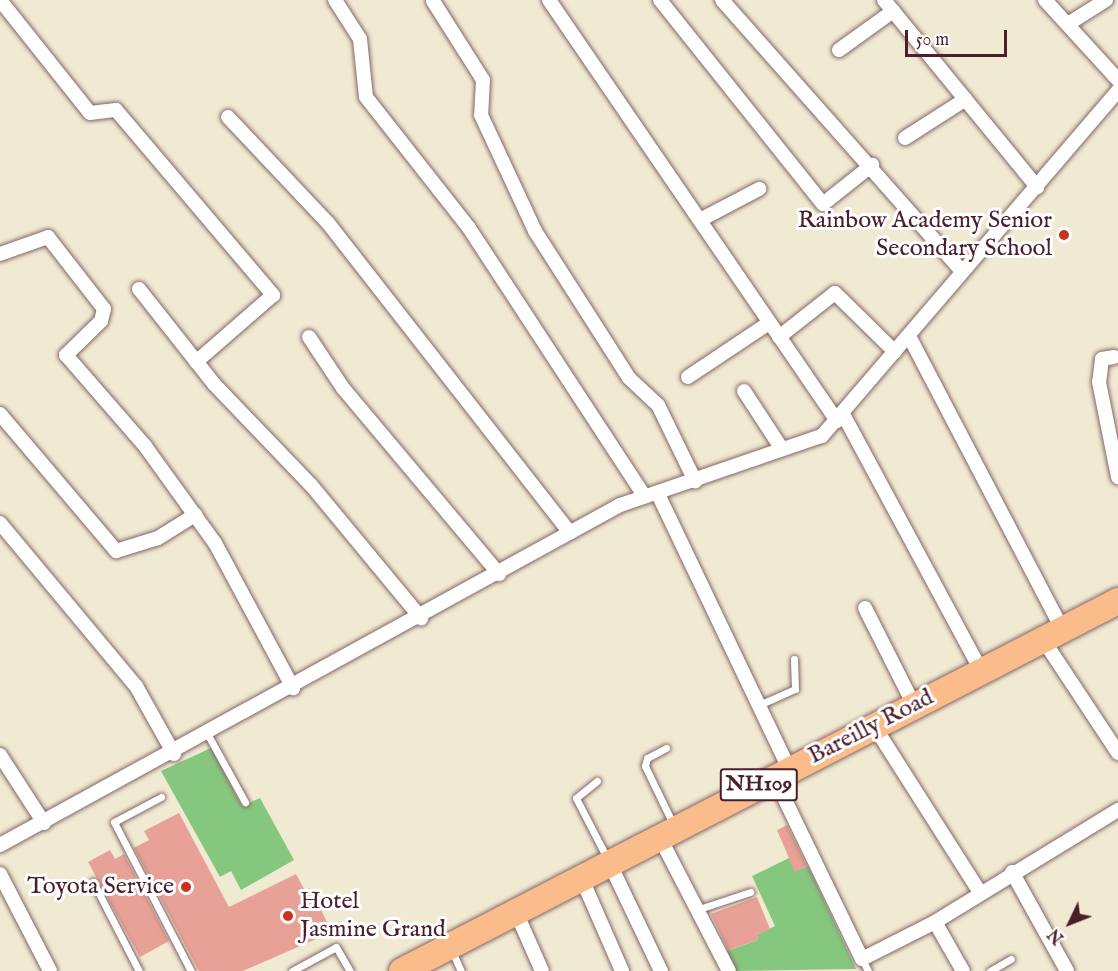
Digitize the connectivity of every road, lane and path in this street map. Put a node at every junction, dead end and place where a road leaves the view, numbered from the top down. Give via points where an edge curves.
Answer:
1 (0, 0) edge
2 (335, 0) edge
3 (549, 0) edge
4 (660, 0) edge
5 (722, 0) edge
6 (1045, 0) edge
7 (1107, 0) edge
8 (433, 1) edge
9 (888, 5) edge
10 (1068, 24) junction
11 (839, 50) dead end
12 (1118, 80) edge
13 (1118, 91) edge
14 (966, 99) junction
15 (228, 117) dead end
16 (905, 138) dead end
17 (872, 165) junction
18 (1037, 187) junction
19 (759, 189) dead end
20 (700, 220) junction
21 (0, 254) edge
22 (962, 271) junction
23 (139, 289) dead end
24 (769, 323) junction
25 (909, 336) junction
26 (309, 337) dead end
27 (779, 337) junction
28 (895, 352) junction
29 (1114, 357) dead end
30 (196, 362) junction
31 (688, 378) dead end
32 (744, 390) dead end
33 (0, 414) edge
34 (840, 417) junction
35 (782, 449) junction
36 (1118, 477) edge
37 (695, 481) junction
38 (651, 496) junction
39 (195, 515) junction
40 (0, 523) edge
41 (570, 533) junction
42 (499, 574) junction
43 (1116, 604) edge
44 (865, 608) dead end
45 (421, 618) junction
46 (1052, 634) junction
47 (794, 660) dead end
48 (981, 670) junction
49 (293, 688) junction
50 (759, 705) junction
51 (914, 705) junction
52 (874, 726) junction
53 (208, 735) junction
54 (666, 747) dead end
55 (1118, 753) edge
56 (174, 754) junction
57 (0, 755) edge
58 (781, 773) junction
59 (597, 781) dead end
60 (160, 796) dead end
61 (245, 802) dead end
62 (1118, 810) edge
63 (45, 823) junction
64 (667, 832) junction
65 (0, 845) edge
66 (609, 862) junction
67 (1012, 872) junction
68 (0, 874) edge
69 (581, 877) junction
70 (93, 882) dead end
71 (979, 891) junction
72 (750, 892) dead end
73 (699, 909) junction
74 (516, 912) junction
75 (935, 922) junction
76 (449, 946) junction
77 (1011, 959) dead end
78 (865, 965) edge
79 (50, 971) edge
80 (139, 971) edge
81 (191, 971) edge
82 (292, 971) edge
83 (350, 971) edge
84 (402, 971) edge
85 (461, 971) edge
86 (542, 971) edge
87 (622, 971) edge
88 (661, 971) edge
89 (729, 971) edge
90 (963, 971) edge
91 (990, 971) edge
92 (1067, 971) edge

1 - 30 street via 90,113 117,110 273,296
2 - 38 street via 360,39 366,97 469,228
3 - 20 street
4 - 17 street via 823,204
5 - 17 street
6 - 10 street
7 - 10 street
8 - 37 street via 483,80 481,116 535,231 629,378 658,405
9 - 11 street
9 - 14 street
10 - 12 street
13 - 18 street
14 - 16 street
14 - 18 street
15 - 41 street via 335,231
17 - 22 street
18 - 22 street
19 - 20 street
20 - 24 street
21 - 39 street via 48,237 104,309 101,321 66,355 146,446
22 - 25 street
23 - 30 street
24 - 27 street
24 - 31 street
25 - 28 street
25 - 46 street
26 - 42 street via 343,388
27 - 28 street via 835,293
27 - 34 street
28 - 34 street
29 - 36 street via 1102,359 1099,382
30 - 45 street via 311,485
32 - 35 street
33 - 39 street via 116,551 158,538
34 - 35 street via 822,436
34 - 48 street
35 - 37 street
37 - 38 street
38 - 41 street
38 - 50 street
39 - 49 street
40 - 56 street via 136,686
41 - 42 street
42 - 45 street
43 - 46 highway, Bareilly Road / NH109
44 - 51 street
45 - 49 street
46 - 48 highway, Bareilly Road / NH109
46 - 55 street
47 - 50 lane via 795,690
48 - 51 highway, Bareilly Road / NH109
49 - 53 street
50 - 58 street
51 - 52 highway, Bareilly Road / NH109
52 - 58 highway, Bareilly Road / NH109
52 - 71 street
53 - 56 street
53 - 61 lane
54 - 64 lane via 647,758 645,766
56 - 63 street
57 - 63 street
58 - 64 highway, Bareilly Road / NH109
58 - 78 street
59 - 66 lane via 576,798
60 - 81 lane via 114,822
62 - 67 street
63 - 65 street
64 - 66 highway, Bareilly Road / NH109
64 - 73 street
66 - 69 highway, Bareilly Road / NH109
66 - 88 street
67 - 71 street
67 - 92 street
68 - 79 street
69 - 74 highway, Bareilly Road / NH109
69 - 87 street
70 - 80 lane
71 - 75 street
72 - 73 lane
73 - 89 street
74 - 76 highway, Bareilly Road / NH109
74 - 86 street
75 - 78 street
75 - 90 street
76 - 84 highway, Bareilly Road / NH109
76 - 85 lane
77 - 91 lane
82 - 83 lane via 336,947

